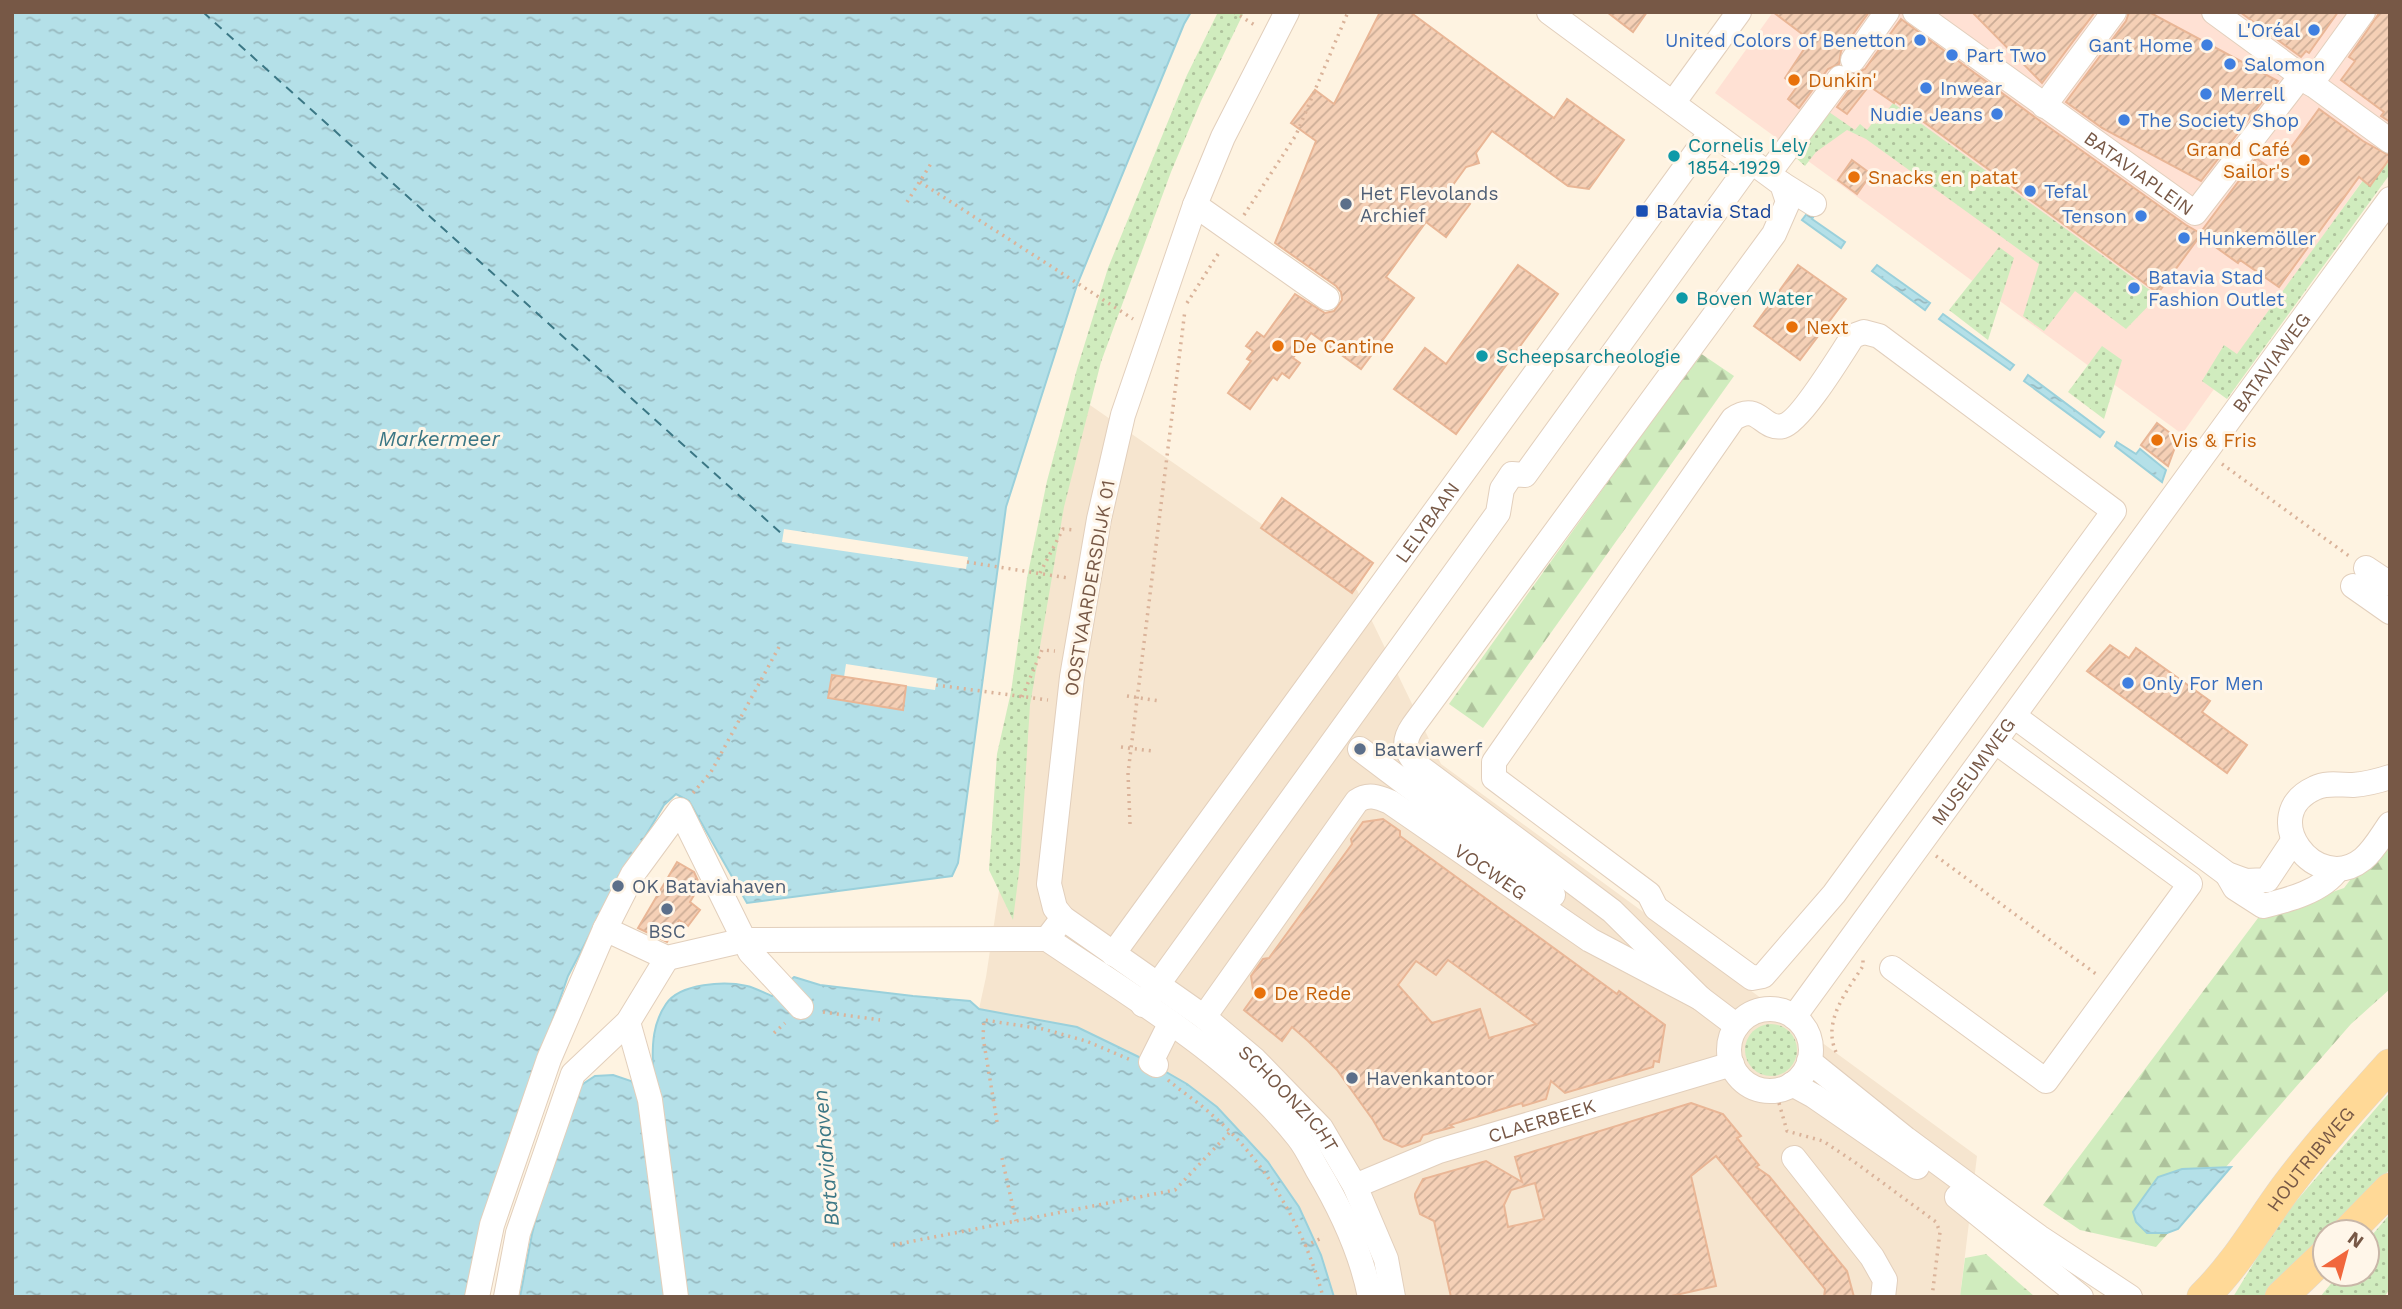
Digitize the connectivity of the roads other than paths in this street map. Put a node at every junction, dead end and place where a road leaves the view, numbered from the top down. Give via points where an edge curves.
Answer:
1 (1287, 12) edge
2 (1549, 12) edge
3 (1740, 12) edge
4 (1887, 12) edge
5 (1915, 12) edge
6 (2114, 12) edge
7 (2214, 12) edge
8 (2363, 12) edge
9 (2306, 80) junction
10 (1673, 103) junction
11 (2044, 106) junction
12 (1711, 132) junction
13 (2390, 141) edge
14 (1768, 173) junction
15 (2390, 198) edge
16 (1814, 204) dead end
17 (1195, 205) junction
18 (1327, 298) dead end
19 (2153, 526) joint
20 (2390, 584) edge
21 (2390, 612) edge
22 (1980, 693) junction
23 (2009, 723) junction
24 (1360, 748) dead end
25 (2390, 777) edge
26 (2390, 824) edge
27 (2293, 841) junction
28 (2338, 869) junction
29 (2227, 874) junction
30 (1063, 918) junction
31 (605, 929) junction
32 (1617, 938) junction
33 (1047, 939) junction
34 (745, 940) junction
35 (1113, 954) junction
36 (667, 958) junction
37 (1892, 968) dead end
38 (1150, 995) junction
39 (811, 1009) road end
40 (1204, 1017) junction
41 (1794, 1017) junction
42 (628, 1022) junction
43 (1170, 1024) junction
44 (1737, 1026) junction
45 (1810, 1061) junction
46 (1732, 1064) junction
47 (2390, 1065) edge
48 (1151, 1066) road end
49 (1784, 1087) junction
50 (1794, 1158) dead end
51 (1355, 1186) junction
52 (2382, 1197) edge
53 (2362, 1218) edge
54 (2366, 1218) edge
55 (2239, 1258) junction
56 (2311, 1268) edge
57 (477, 1297) edge
58 (506, 1297) edge
59 (676, 1297) edge
60 (1370, 1297) edge
61 (1393, 1297) edge
62 (1883, 1297) edge
63 (2081, 1297) edge
64 (2130, 1297) edge
65 (2203, 1297) edge
66 (2224, 1297) edge
67 (2281, 1297) edge

1 - 17 street, OOSTVAARDERSDIJK 01 via 1223,137
2 - 10 street
3 - 10 street
4 - 14 street
5 - 11 street, BATAVIAPLEIN
6 - 11 street
7 - 9 street
8 - 9 street
9 - 11 street, BATAVIAPLEIN via 2195,213
9 - 13 street
10 - 12 street
12 - 14 street
12 - 35 street, LELYBAAN
14 - 16 street
14 - 32 street, VOCWEG via 1788,202 1774,233 1405,740 1417,765 1612,911
14 - 38 street via 1525,475 1512,474 1502,489 1498,513
15 - 19 street, BATAVIAWEG
17 - 18 street
17 - 30 street, OOSTVAARDERSDIJK 01 via 1123,415 1097,533 1076,654 1049,884 1055,908
19 - 23 street, MUSEUMWEG
20 - 21 street via 2359,577
22 - 22 street via 2114,510 1879,335 1864,332 1853,336 1797,416 1783,426 1753,413 1733,418 1499,754 1494,778 1649,894 1665,915 1752,978 1763,976 1834,894
22 - 23 street
23 - 29 street
23 - 37 street via 2190,884 2046,1081
23 - 41 street, MUSEUMWEG
24 - 32 street via 1551,894
25 - 27 street via 2315,788 2295,807 2290,832
26 - 28 street via 2365,857
27 - 28 street via 2315,862
27 - 29 street via 2267,880 2246,881
28 - 29 street via 2330,880 2263,906 2235,888
30 - 33 street
30 - 35 street
31 - 34 street via 633,874 680,810
31 - 36 street
31 - 57 street via 549,1059 492,1225
32 - 40 street, VOCWEG via 1590,940 1390,802 1371,796 1357,801
32 - 44 street, VOCWEG
33 - 34 street
33 - 38 street
34 - 36 street
34 - 39 street via 750,952
35 - 38 street, SCHOONZICHT
36 - 42 street
38 - 40 street, SCHOONZICHT
38 - 43 street
40 - 51 street, SCHOONZICHT via 1255,1060 1321,1128
41 - 44 street via 1768,1009
41 - 45 street via 1809,1037
42 - 58 street via 573,1074 518,1233
42 - 59 street via 650,1100
43 - 48 street
43 - 60 street via 1258,1093 1299,1138 1338,1203 1365,1271
44 - 46 street via 1730,1044
45 - 49 street via 1803,1074
45 - 64 street via 2039,1237
46 - 49 street via 1752,1086 1764,1090
46 - 51 street, CLAERBEEK via 1439,1151
47 - 55 main road, HOUTRIBWEG via 2288,1186
49 - 63 street via 1814,1096 1930,1177
50 - 62 street via 1872,1257 1885,1280
51 - 61 street, SCHOONZICHT via 1386,1259
52 - 53 main road
52 - 54 main road
55 - 65 main road, HOUTRIBWEG
55 - 66 main road, HOUTRIBWEG via 2237,1274
56 - 67 main road

